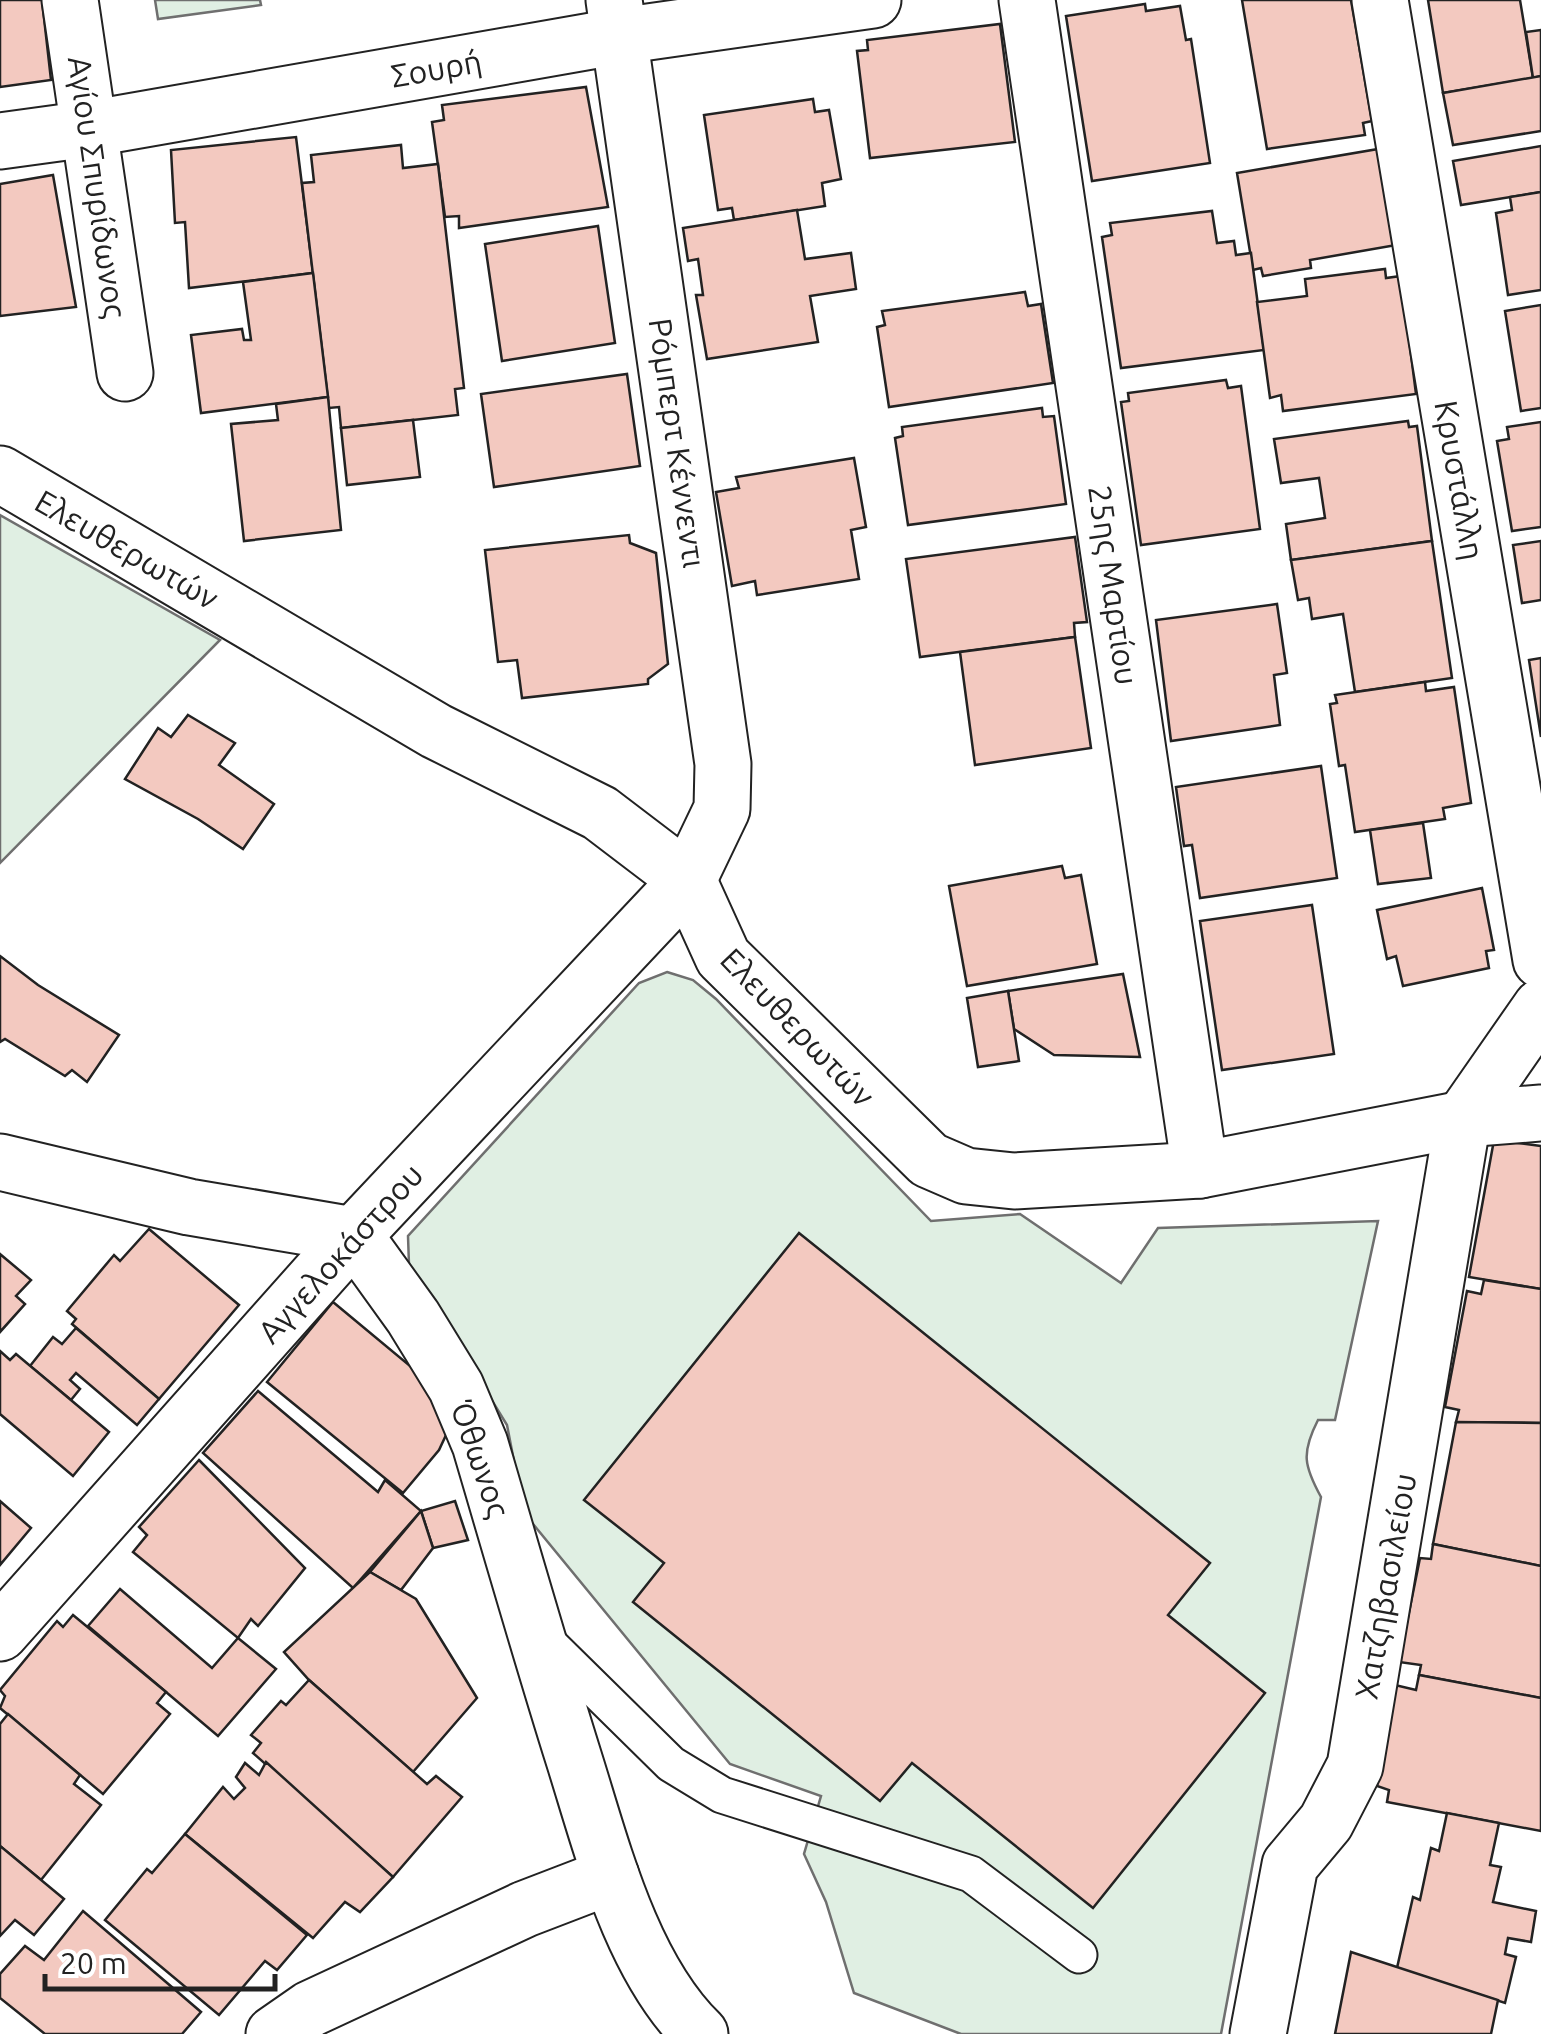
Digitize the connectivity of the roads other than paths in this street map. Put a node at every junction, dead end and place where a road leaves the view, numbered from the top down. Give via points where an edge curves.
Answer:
1 (70, 0) edge
2 (873, 0) edge
3 (1027, 0) edge
4 (1380, 0) edge
5 (617, 18) edge
6 (88, 129) junction
7 (0, 141) edge
8 (125, 373) dead end
9 (0, 474) edge
10 (688, 880) junction
11 (1541, 960) edge
12 (1541, 1007) edge
13 (1541, 1113) edge
14 (1463, 1120) junction
15 (0, 1162) edge
16 (1200, 1170) junction
17 (354, 1236) junction
18 (535, 1630) junction
19 (0, 1633) edge
20 (611, 1876) junction
21 (1078, 1956) dead end
22 (274, 2034) edge
23 (700, 2034) edge
24 (1258, 2034) edge

1 - 6 street, Αγίου Σπυρίδωνος
2 - 5 street, Σουρή
3 - 16 street, 25ης Μαρτίου
4 - 11 street, Κρυστάλλη
5 - 6 street, Σουρή
5 - 10 street, Ρόμπερτ Κέννεντι via 723,764 722,809
6 - 7 street, Σουρή
6 - 8 street, Αγίου Σπυρίδωνος
9 - 10 street, Ελευθερωτών via 436,731 600,813
10 - 16 street, Ελευθερωτών via 723,957 929,1160 966,1176 1014,1181
10 - 17 street, Αγγελοκάστρου
12 - 14 street
13 - 14 street, Ελευθερωτών
14 - 16 street, Ελευθερωτών
14 - 24 street, Χατζηβασιλείου via 1355,1766 1326,1822 1290,1865
15 - 17 street via 189,1208
17 - 18 street, Όθωνος via 456,1387 480,1444
17 - 19 street, Αγγελοκάστρου
18 - 20 street, Όθωνος
18 - 21 lane via 671,1764 722,1794 971,1874
20 - 22 street via 310,2009
20 - 23 street, Όθωνος via 640,1949

